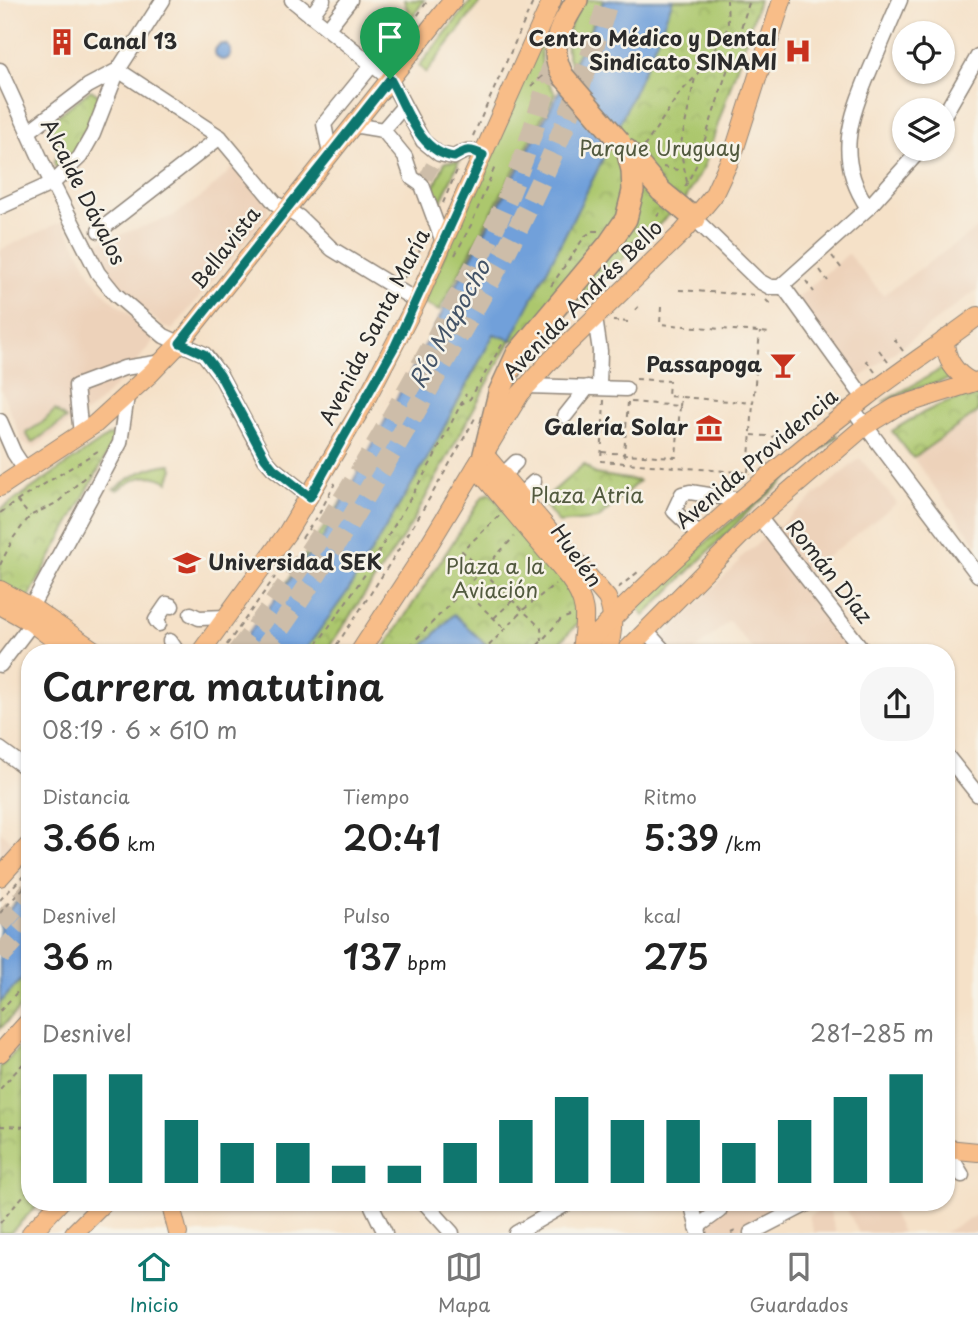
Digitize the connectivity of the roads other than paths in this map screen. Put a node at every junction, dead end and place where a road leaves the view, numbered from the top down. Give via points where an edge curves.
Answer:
1 (163, 0) edge
2 (292, 0) edge
3 (323, 0) edge
4 (350, 0) edge
5 (453, 0) edge
6 (577, 0) edge
7 (782, 0) edge
8 (900, 0) edge
9 (552, 1) edge
10 (311, 16) junction
11 (327, 29) junction
12 (978, 56) edge
13 (372, 65) junction
14 (0, 70) edge
15 (118, 70) junction
16 (390, 79) junction
17 (88, 86) junction
18 (954, 98) edge
19 (105, 102) junction
20 (403, 107) junction
21 (353, 125) junction
22 (383, 130) junction
23 (28, 132) junction
24 (219, 137) junction
25 (423, 141) junction
26 (629, 148) junction
27 (330, 154) junction
28 (483, 155) junction
29 (405, 157) junction
30 (910, 161) edge
31 (53, 183) junction
32 (0, 207) edge
33 (868, 208) junction
34 (286, 209) junction
35 (695, 219) junction
36 (99, 231) dead end
37 (443, 242) junction
38 (783, 286) junction
39 (417, 300) junction
40 (603, 319) junction
41 (976, 321) edge
42 (946, 339) junction
43 (180, 343) junction
44 (162, 362) junction
45 (975, 382) edge
46 (628, 383) road end
47 (527, 386) junction
48 (597, 389) junction
49 (127, 396) junction
50 (858, 403) junction
51 (565, 415) dead end
52 (0, 421) edge
53 (865, 426) junction
54 (81, 434) junction
55 (480, 461) junction
56 (516, 462) dead end
57 (26, 471) junction
58 (502, 476) junction
59 (534, 482) dead end
60 (0, 487) edge
61 (519, 496) junction
62 (310, 497) junction
63 (740, 500) junction
64 (759, 517) junction
65 (699, 535) junction
66 (978, 575) edge
67 (0, 590) edge
68 (0, 605) edge
69 (172, 606) dead end
70 (191, 614) dead end
71 (31, 615) junction
72 (227, 617) junction
73 (612, 618) junction
74 (159, 624) dead end
75 (646, 631) junction
76 (62, 644) edge
77 (82, 644) edge
78 (207, 644) edge
79 (365, 644) edge
80 (580, 644) edge
81 (586, 644) edge
82 (610, 644) edge
83 (633, 644) edge
84 (658, 644) edge
85 (858, 644) edge
86 (0, 665) edge
87 (0, 748) edge
88 (21, 765) edge
89 (955, 767) edge
90 (978, 795) edge
91 (21, 855) edge
92 (0, 877) edge
93 (21, 1030) edge
94 (0, 1053) edge
95 (955, 1150) edge
96 (978, 1152) edge
97 (955, 1163) edge
98 (962, 1175) dead end
99 (52, 1211) edge
100 (96, 1211) edge
101 (172, 1211) edge
102 (374, 1211) edge
103 (432, 1211) edge
104 (554, 1211) edge
105 (693, 1211) edge
106 (719, 1211) edge
107 (794, 1211) edge
108 (698, 1230) edge
109 (31, 1233) edge
110 (75, 1233) edge
111 (178, 1233) edge
112 (385, 1233) edge
113 (452, 1233) edge
114 (516, 1233) edge
115 (751, 1233) edge

1 - 15 street
2 - 10 street
3 - 10 street
4 - 11 street
5 - 16 main road, Bellavista
6 - 26 highway, bridge via 556,39 556,60 564,77
7 - 35 main road, Avenida Andrés Bello via 727,167
8 - 33 street via 860,94 849,134 852,176
9 - 28 main road, Avenida Santa María
10 - 11 street
11 - 13 street
12 - 18 street
13 - 16 street
13 - 27 street via 324,124
14 - 23 street, Alcalde Dávalos
15 - 17 street
15 - 19 street
15 - 24 street
16 - 20 street
16 - 21 main road, Bellavista
17 - 19 street via 100,92
17 - 23 street
19 - 31 street via 87,146
20 - 22 street
20 - 25 street
21 - 22 street
21 - 27 main road, Bellavista
22 - 29 street
23 - 31 street, Alcalde Dávalos
24 - 34 street via 271,199
24 - 36 street
25 - 28 street via 437,158 471,149
25 - 29 street
26 - 35 highway via 660,191
26 - 55 highway via 633,180 626,219 517,354 499,393
27 - 34 main road, Bellavista
28 - 37 main road, Avenida Santa María
29 - 37 street via 412,178 424,182
30 - 33 street
31 - 32 street
31 - 43 street, Alcalde Dávalos via 107,285 161,334
33 - 38 street
34 - 39 street via 342,256
34 - 43 main road, Bellavista
35 - 38 street via 759,281 770,288
35 - 40 main road, Avenida Andrés Bello
37 - 39 main road, Avenida Santa María
38 - 50 street
39 - 62 main road, Avenida Santa María
40 - 47 main road, Avenida Andrés Bello
40 - 48 street
41 - 42 main road, Avenida Providencia
42 - 45 main road via 950,363 961,376
42 - 50 main road, Avenida Providencia
43 - 44 main road, Bellavista
43 - 62 street, Alcalde Dávalos via 204,354 265,458
44 - 49 main road, Bellavista
44 - 54 street via 124,368 76,386
45 - 53 main road, Avenida Providencia via 896,407
46 - 48 street
47 - 48 street
47 - 55 main road, Avenida Andrés Bello
48 - 51 street
49 - 54 main road, Bellavista
49 - 71 street via 120,443
50 - 53 street
50 - 63 main road, Avenida Providencia
52 - 57 street
53 - 64 main road, Avenida Providencia
53 - 66 street
54 - 57 main road, Bellavista
55 - 58 main road, Huelén
55 - 79 main road, Avenida Andrés Bello
55 - 80 main road, Huelén via 582,596 585,616
56 - 58 street
57 - 60 main road, Bellavista
58 - 61 main road, Huelén
59 - 61 street
61 - 73 main road, Huelén via 603,593
62 - 72 main road, Avenida Santa María
63 - 65 main road, Avenida Providencia
63 - 65 street via 682,494 674,511
64 - 75 main road, Avenida Providencia
64 - 85 street, Román Díaz
65 - 73 main road, Avenida Providencia
67 - 71 main road
68 - 71 main road
69 - 74 street via 167,604 156,620
70 - 72 street
71 - 76 main road
71 - 77 main road
71 - 86 street
72 - 78 main road, Avenida Santa María
73 - 81 main road, Avenida Providencia
73 - 82 main road
75 - 83 main road, Avenida Providencia
75 - 84 street
87 - 88 street
89 - 90 street
91 - 92 main road
93 - 94 main road
95 - 96 main road
97 - 98 street
99 - 109 main road
100 - 110 main road
101 - 111 main road
102 - 112 street
103 - 113 street
104 - 114 street
105 - 108 street
106 - 108 street
107 - 115 street

